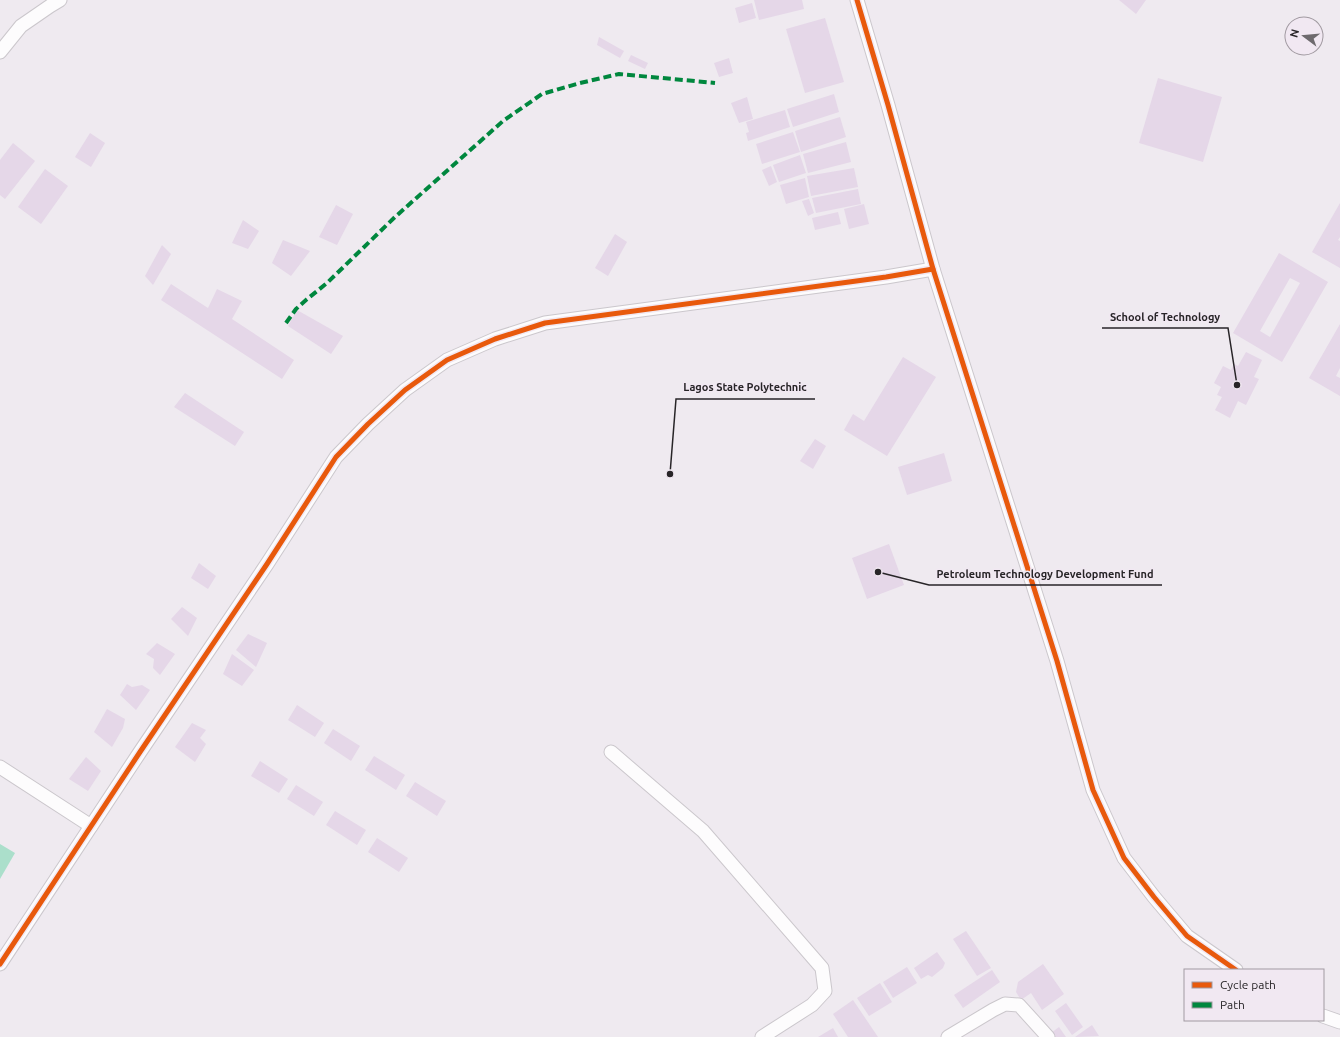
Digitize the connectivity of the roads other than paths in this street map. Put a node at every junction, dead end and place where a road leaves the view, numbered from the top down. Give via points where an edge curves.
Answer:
1 (60, 0) edge
2 (857, 0) edge
3 (0, 52) edge
4 (933, 269) junction
5 (612, 752) dead end
6 (0, 766) edge
7 (91, 826) junction
8 (0, 964) edge
9 (1235, 969) edge
10 (1324, 1016) edge
11 (1340, 1022) edge
12 (762, 1037) edge
13 (948, 1037) edge
14 (1048, 1037) edge

1 - 3 street via 22,26
2 - 4 street
4 - 7 street via 886,278 545,323 495,339 447,360 405,390 336,457
4 - 9 street via 1057,661 1093,790 1124,858 1154,898 1187,936
5 - 12 street via 703,831 822,968 824,991 812,1005
6 - 7 street
7 - 8 street
10 - 11 street
13 - 14 street via 1005,1004 1019,1005

